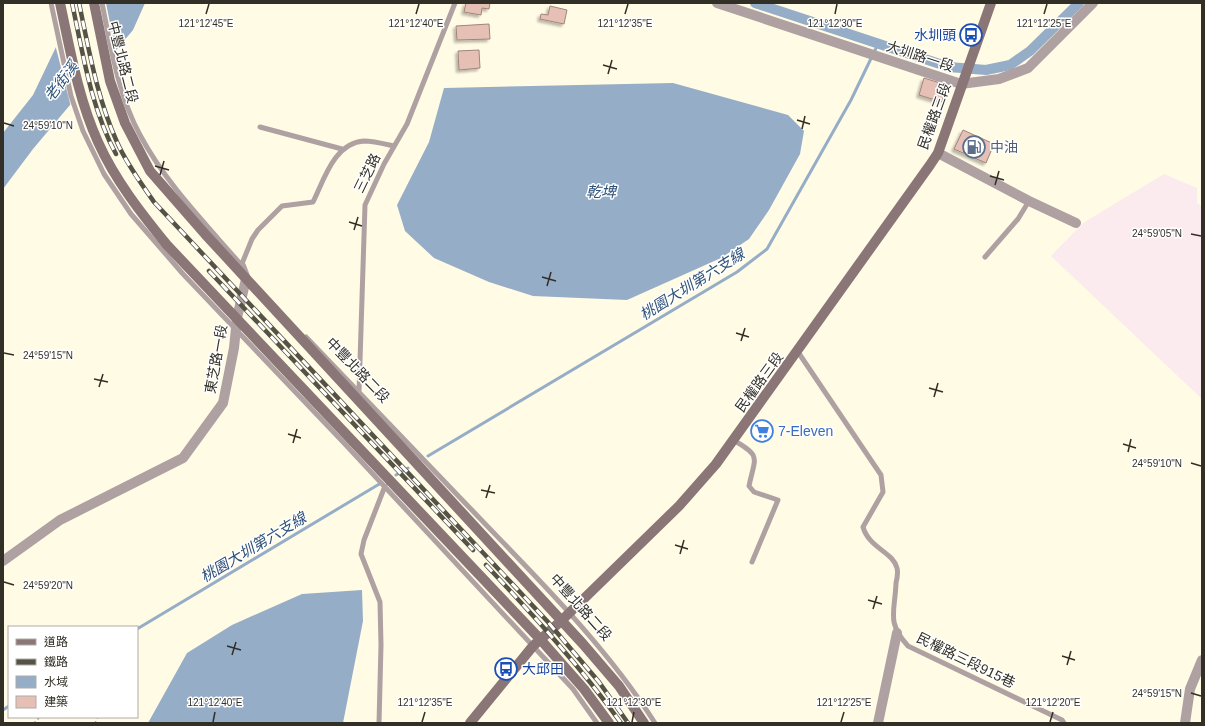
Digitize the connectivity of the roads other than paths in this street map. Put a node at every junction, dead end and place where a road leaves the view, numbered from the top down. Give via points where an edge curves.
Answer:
1 (51, 3) edge
2 (60, 3) edge
3 (94, 3) edge
4 (102, 3) edge
5 (456, 3) edge
6 (717, 3) edge
7 (991, 3) edge
8 (1093, 3) edge
9 (961, 84) junction
10 (260, 127) dead end
11 (394, 146) junction
12 (342, 149) junction
13 (938, 153) junction
14 (1029, 201) junction
15 (1076, 223) dead end
16 (985, 257) dead end
17 (241, 266) junction
18 (246, 279) junction
19 (237, 318) junction
20 (236, 330) junction
21 (798, 352) junction
22 (359, 392) junction
23 (734, 440) junction
24 (385, 486) junction
25 (3, 561) edge
26 (752, 562) dead end
27 (569, 614) junction
28 (561, 621) junction
29 (897, 633) junction
30 (537, 642) junction
31 (1202, 660) edge
32 (379, 723) edge
33 (470, 723) edge
34 (597, 723) edge
35 (609, 723) edge
36 (644, 723) edge
37 (654, 723) edge
38 (878, 723) edge
39 (1064, 723) edge
40 (1185, 723) edge

1 - 20 lane via 71,96 83,131 104,174 131,214 158,247
2 - 19 main road via 79,87 98,142 134,205 167,245
3 - 18 main road, 中豐北路二段 via 110,81 125,123 150,171
4 - 17 lane, 中豐北路二段 via 121,91 139,134 162,172
5 - 11 lane, 三芝路 via 407,124
6 - 9 street, 大圳路一段
7 - 9 main road, 民權路三段
8 - 9 street, 大圳路一段 via 1028,68 1000,79
9 - 13 main road, 民權路三段
10 - 12 lane
11 - 12 lane via 364,141
11 - 22 lane, 三芝路 via 365,205
12 - 17 lane via 332,162 313,202 282,206 258,230
13 - 14 street
13 - 21 main road, 民權路三段
14 - 15 street
14 - 16 lane via 1018,219
17 - 18 street
17 - 22 lane, 中豐北路二段
18 - 19 street, 東芝路一段
18 - 28 main road, 中豐北路二段
19 - 20 street, 東芝路一段
19 - 30 main road
20 - 24 lane
20 - 25 street, 東芝路一段 via 223,403 183,458 60,520
21 - 23 main road, 民權路三段
21 - 29 lane, 民權路三段915巷 via 882,475 883,492 862,527 865,537 893,560 897,568 892,612
22 - 27 lane, 中豐北路二段
23 - 26 lane via 754,454 756,460 750,486 754,492 778,500
23 - 27 main road, 民權路三段 via 679,506
24 - 30 lane
24 - 32 lane via 364,540 362,554 380,602
27 - 28 main road, 民權路三段
27 - 37 lane, 中豐北路二段 via 620,672
28 - 30 main road, 民權路三段
28 - 36 main road, 中豐北路二段 via 619,686
29 - 38 street
29 - 39 lane, 民權路三段915巷 via 908,646
30 - 33 main road, 民權路三段
30 - 34 lane
30 - 35 main road via 584,689
31 - 40 street via 1190,689

